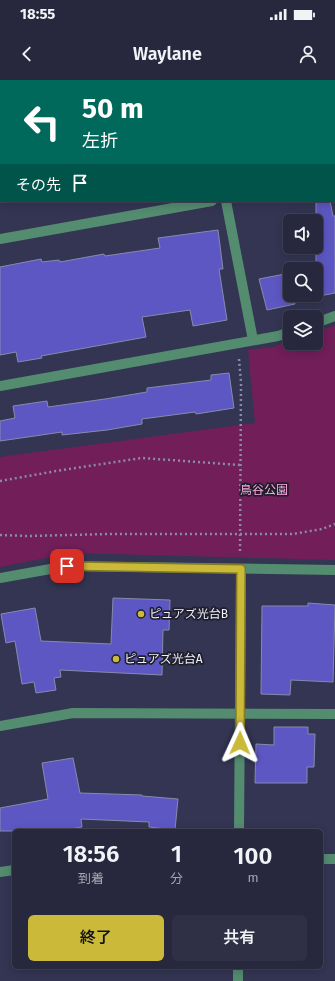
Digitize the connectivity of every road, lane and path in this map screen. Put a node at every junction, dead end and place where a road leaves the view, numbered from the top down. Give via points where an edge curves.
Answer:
1 (206, 202) edge
2 (226, 202) edge
3 (0, 239) edge
4 (335, 316) edge
5 (323, 320) edge
6 (283, 334) edge
7 (253, 340) junction
8 (238, 343) junction
9 (0, 386) edge
10 (240, 465) junction
11 (0, 481) edge
12 (335, 524) edge
13 (240, 534) junction
14 (0, 535) edge
15 (241, 569) junction
16 (335, 570) edge
17 (0, 578) edge
18 (241, 713) junction
19 (335, 714) edge
20 (0, 726) edge
21 (239, 829) edge
22 (323, 859) edge
23 (335, 859) edge
24 (12, 870) edge
25 (0, 872) edge
26 (238, 969) edge
27 (238, 981) edge

1 - 3 street
2 - 7 street
4 - 5 street
6 - 7 street
7 - 8 street
8 - 9 street
8 - 10 path via 241,382
10 - 11 path via 142,458
10 - 13 path
12 - 13 path via 293,534
13 - 14 path
13 - 15 path
15 - 16 street
15 - 17 street via 67,566
15 - 18 street
18 - 19 street
18 - 20 street via 73,713
18 - 21 street
22 - 23 street
24 - 25 street
26 - 27 street

